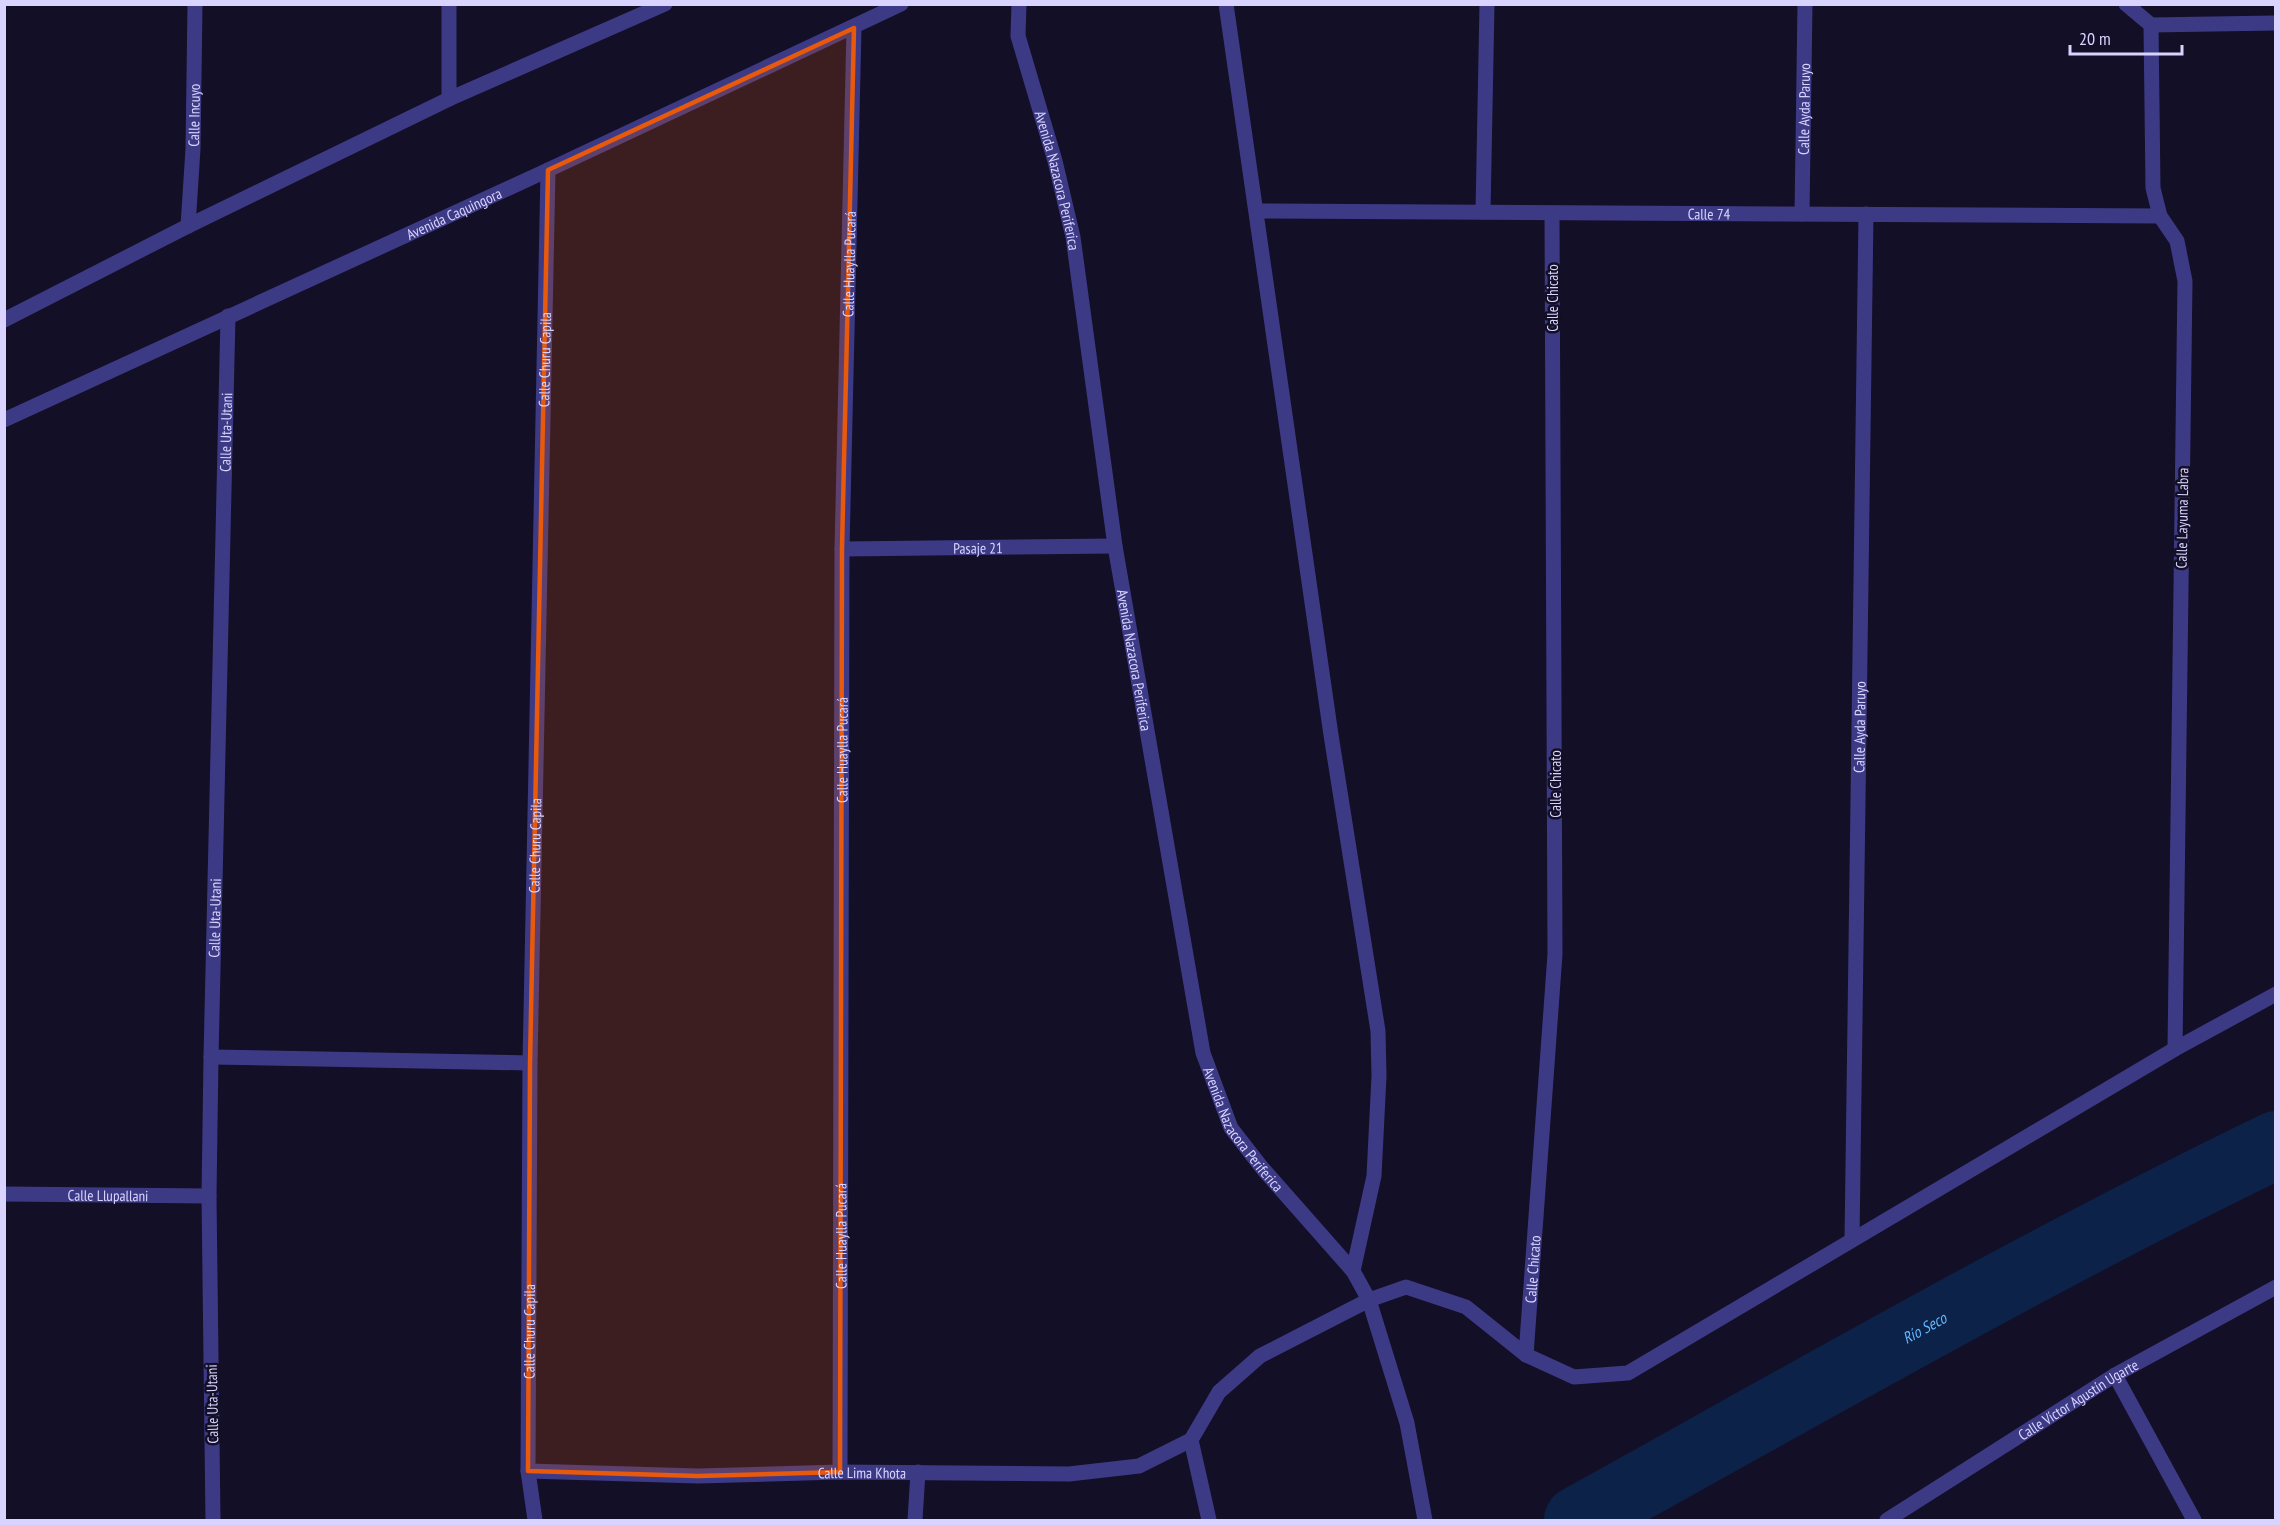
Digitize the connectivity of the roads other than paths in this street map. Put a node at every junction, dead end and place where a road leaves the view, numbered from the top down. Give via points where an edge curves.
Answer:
1 (195, 4) edge
2 (449, 4) edge
3 (665, 4) edge
4 (901, 4) edge
5 (1019, 4) edge
6 (1226, 4) edge
7 (1486, 4) edge
8 (1805, 4) edge
9 (2126, 4) edge
10 (2276, 23) edge
11 (2151, 25) junction
12 (854, 28) junction
13 (449, 99) junction
14 (548, 170) junction
15 (1257, 211) junction
16 (1483, 212) junction
17 (1552, 213) junction
18 (1802, 214) junction
19 (1866, 214) junction
20 (2160, 216) junction
21 (188, 226) junction
22 (228, 316) junction
23 (4, 321) edge
24 (4, 420) edge
25 (1115, 546) junction
26 (842, 549) junction
27 (2276, 994) edge
28 (2175, 1049) junction
29 (211, 1057) junction
30 (530, 1063) junction
31 (4, 1194) edge
32 (209, 1196) junction
33 (1852, 1239) junction
34 (1353, 1271) junction
35 (2276, 1287) edge
36 (1370, 1300) junction
37 (1526, 1355) junction
38 (2115, 1376) junction
39 (1191, 1440) junction
40 (528, 1471) junction
41 (840, 1472) junction
42 (918, 1472) junction
43 (213, 1521) edge
44 (535, 1521) edge
45 (915, 1521) edge
46 (1209, 1521) edge
47 (1425, 1521) edge
48 (1887, 1521) edge
49 (2194, 1521) edge

1 - 21 street, Calle Incuyo
2 - 13 street
3 - 13 street
4 - 12 street, Avenida Caquingora
5 - 25 street, Avenida Nazacora Periferica via 1018,36 1073,237
6 - 15 street
7 - 16 street
8 - 18 street, Calle Ayda Paruyo
9 - 11 street
10 - 11 street
11 - 20 street, Calle Layuma Labra via 2153,188
12 - 14 street, Avenida Caquingora
12 - 26 street, Calle Huaylla Pucará
13 - 21 street
14 - 22 street, Avenida Caquingora
14 - 30 street, Calle Churu Capila
15 - 16 street, Calle 74
15 - 34 street via 1331,735 1378,1030 1374,1176
16 - 17 street, Calle 74
17 - 18 street, Calle 74
17 - 37 street, Calle Chicato via 1555,954
18 - 19 street, Calle 74
19 - 20 street, Calle 74
19 - 33 street, Calle Ayda Paruyo
20 - 28 street, Calle Layuma Labra via 2177,242 2185,281
21 - 23 street
22 - 24 street, Avenida Caquingora
22 - 29 street, Calle Uta-Utani
25 - 26 street, Pasaje 21
25 - 34 street, Avenida Nazacora Periferica via 1203,1053 1231,1128
26 - 41 street, Calle Huaylla Pucará
27 - 28 street
28 - 33 street
29 - 30 street
29 - 32 street, Calle Uta-Utani
30 - 40 street, Calle Churu Capila
31 - 32 street, Calle Llupallani
32 - 43 street, Calle Uta-Utani
33 - 37 street via 1628,1372 1574,1377
34 - 36 street, Avenida Nazacora Periferica
35 - 38 street, Calle Víctor Agustín Ugarte
36 - 37 street via 1406,1287 1466,1306
36 - 39 street via 1260,1356 1219,1392
36 - 47 street, Avenida Nazacora Periferica via 1407,1423
38 - 48 street, Calle Víctor Agustín Ugarte
38 - 49 street
39 - 42 street, Calle Lima Khota via 1139,1466 1069,1474
39 - 46 street
40 - 41 street, Calle Lima Khota via 698,1476
40 - 44 street, Calle Churu Capila
41 - 42 street, Calle Lima Khota
42 - 45 street

